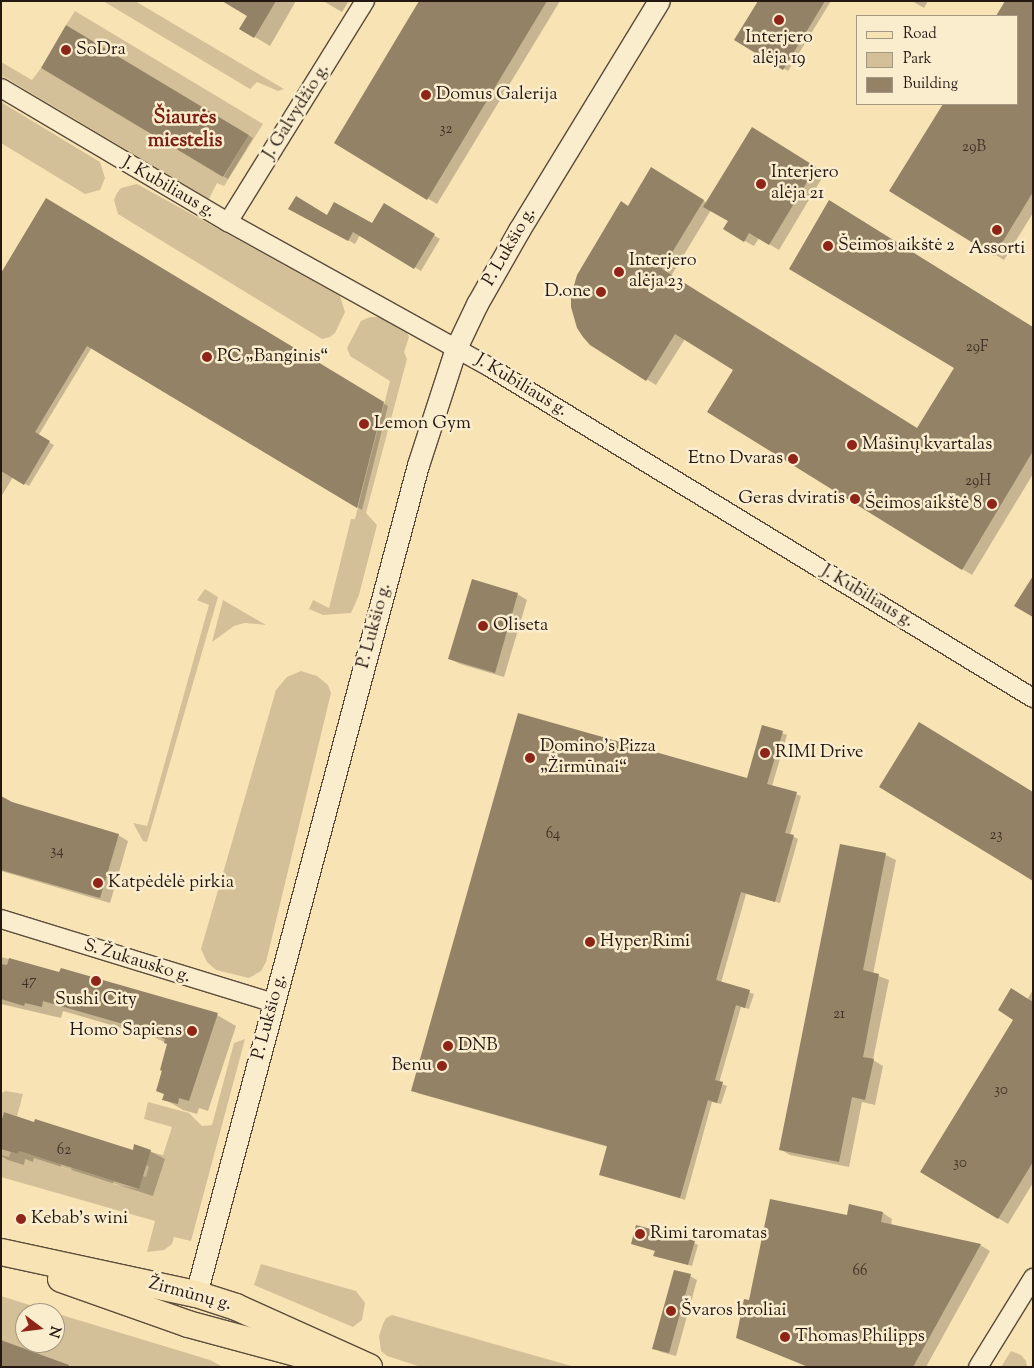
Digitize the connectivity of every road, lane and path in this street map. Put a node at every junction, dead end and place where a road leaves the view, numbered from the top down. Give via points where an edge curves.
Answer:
1 (365, 1) edge
2 (659, 1) edge
3 (1, 88) edge
4 (228, 222) junction
5 (456, 348) junction
6 (1033, 698) edge
7 (1, 919) edge
8 (274, 1003) junction
9 (1, 1252) edge
10 (1, 1258) edge
11 (1033, 1278) edge
12 (196, 1294) junction
13 (188, 1324) junction
14 (349, 1367) edge
15 (369, 1367) edge
16 (978, 1367) edge

1 - 4 street, J. Galvydžio g.
2 - 5 street, P. Lukšio g. via 519,230
3 - 4 street, J. Kubiliaus g.
4 - 5 street, J. Kubiliaus g.
5 - 6 street, J. Kubiliaus g.
5 - 8 street, P. Lukšio g. via 418,465
7 - 8 street, S. Žukausko g.
8 - 12 street, P. Lukšio g.
9 - 12 main road, Žirmūnų g.
10 - 13 main road, Žirmūnų g.
11 - 16 street
12 - 13 main road
12 - 15 main road, Žirmūnų g. via 236,1307
13 - 14 main road, Žirmūnų g.

